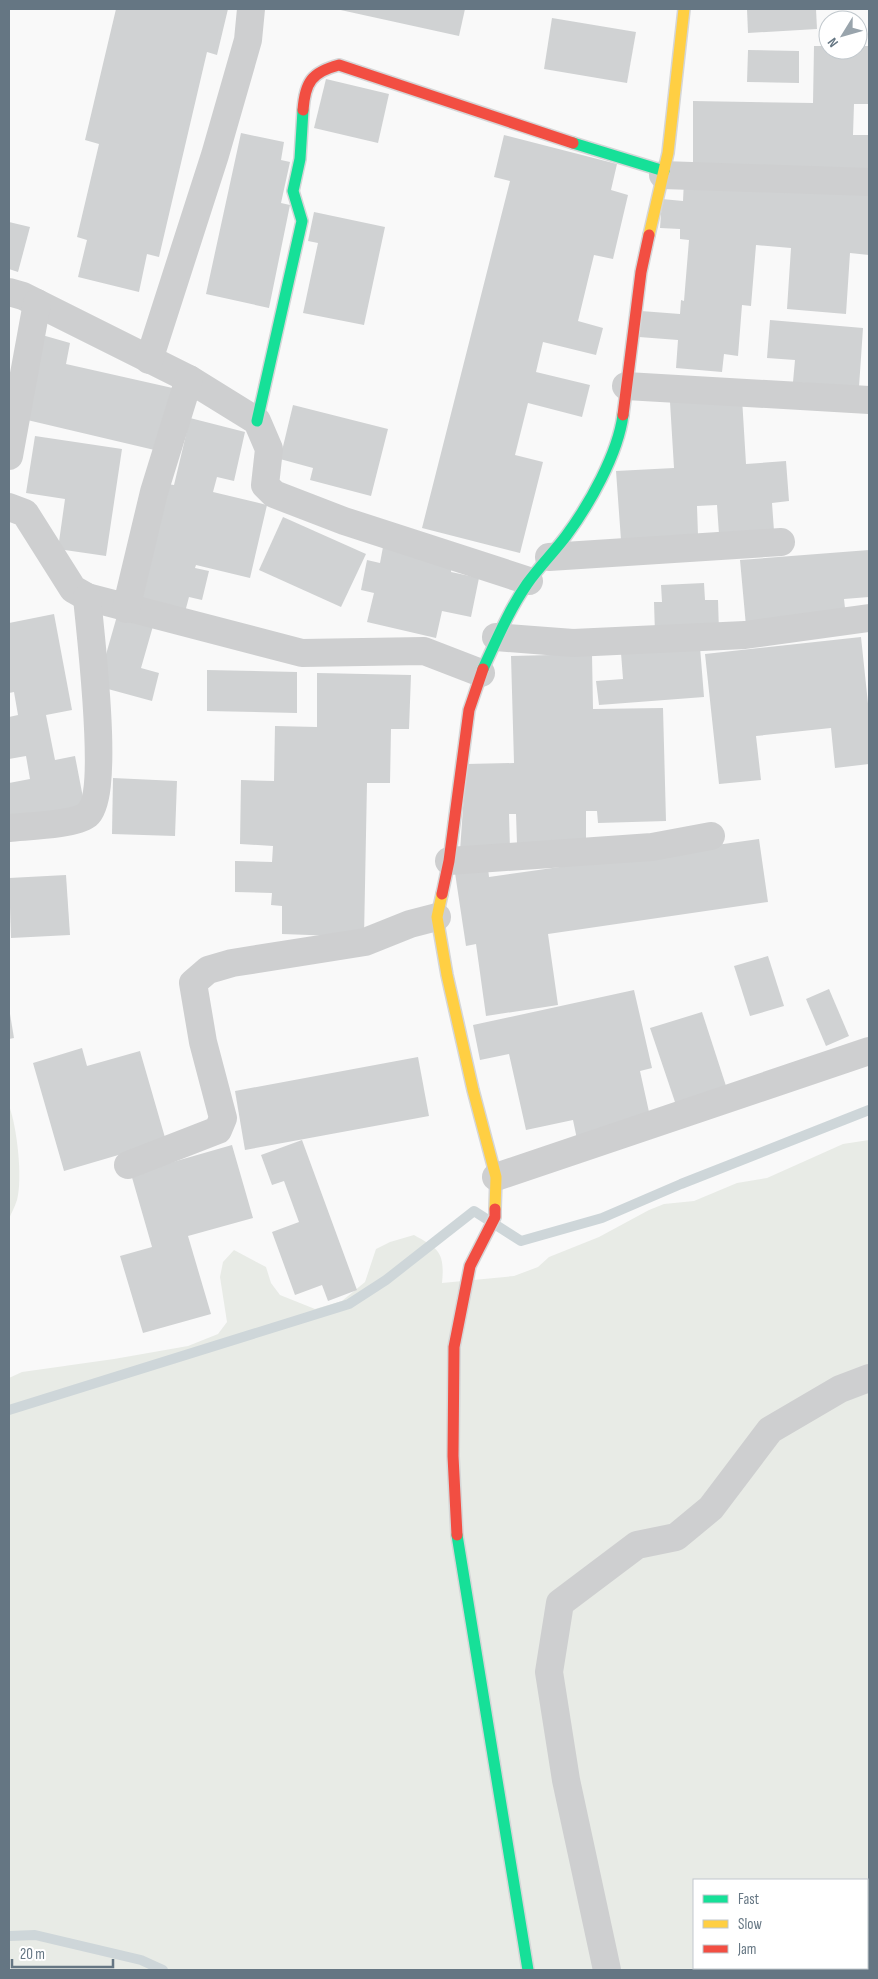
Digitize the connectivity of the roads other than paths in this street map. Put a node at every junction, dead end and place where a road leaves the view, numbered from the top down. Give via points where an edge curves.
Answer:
1 (251, 9) edge
2 (684, 9) edge
3 (663, 173) junction
4 (869, 182) edge
5 (9, 292) edge
6 (37, 303) junction
7 (149, 360) junction
8 (189, 379) junction
9 (626, 386) junction
10 (869, 400) edge
11 (257, 421) junction
12 (9, 456) edge
13 (9, 507) edge
14 (780, 542) dead end
15 (549, 557) junction
16 (529, 581) junction
17 (88, 597) junction
18 (126, 609) junction
19 (869, 618) edge
20 (496, 638) junction
21 (481, 673) junction
22 (9, 828) edge
23 (712, 836) dead end
24 (450, 861) junction
25 (437, 917) junction
26 (869, 1051) edge
27 (128, 1165) dead end
28 (496, 1177) junction
29 (869, 1378) edge
30 (528, 1970) edge
31 (607, 1970) edge

1 - 7 street via 248,40 215,156
2 - 3 street
3 - 4 street
3 - 9 street via 641,272
3 - 11 street via 339,65 324,69 311,78 304,95 300,159 293,191 302,221
5 - 6 street
6 - 7 street
6 - 12 street
7 - 8 street
8 - 11 street
8 - 18 street via 154,492
9 - 10 street
9 - 15 street via 621,431 598,484
11 - 16 street via 269,449 266,485 274,494 344,522
13 - 17 street via 25,513 73,590
14 - 15 street
15 - 16 street
16 - 20 street
17 - 18 street
17 - 22 street via 99,766 94,806 77,819
18 - 21 street via 302,653 424,651
19 - 20 street via 745,635 573,643
20 - 21 street
21 - 24 street via 469,710
23 - 24 street via 652,847
24 - 25 street
25 - 27 street via 365,942 232,963 208,970 192,983 223,1118 218,1130
25 - 28 street via 473,1090
26 - 28 street
28 - 30 street via 495,1218 473,1260 454,1347 455,1523
29 - 31 street via 840,1389 770,1430 711,1508 676,1536 637,1545 560,1603 549,1672 566,1780

